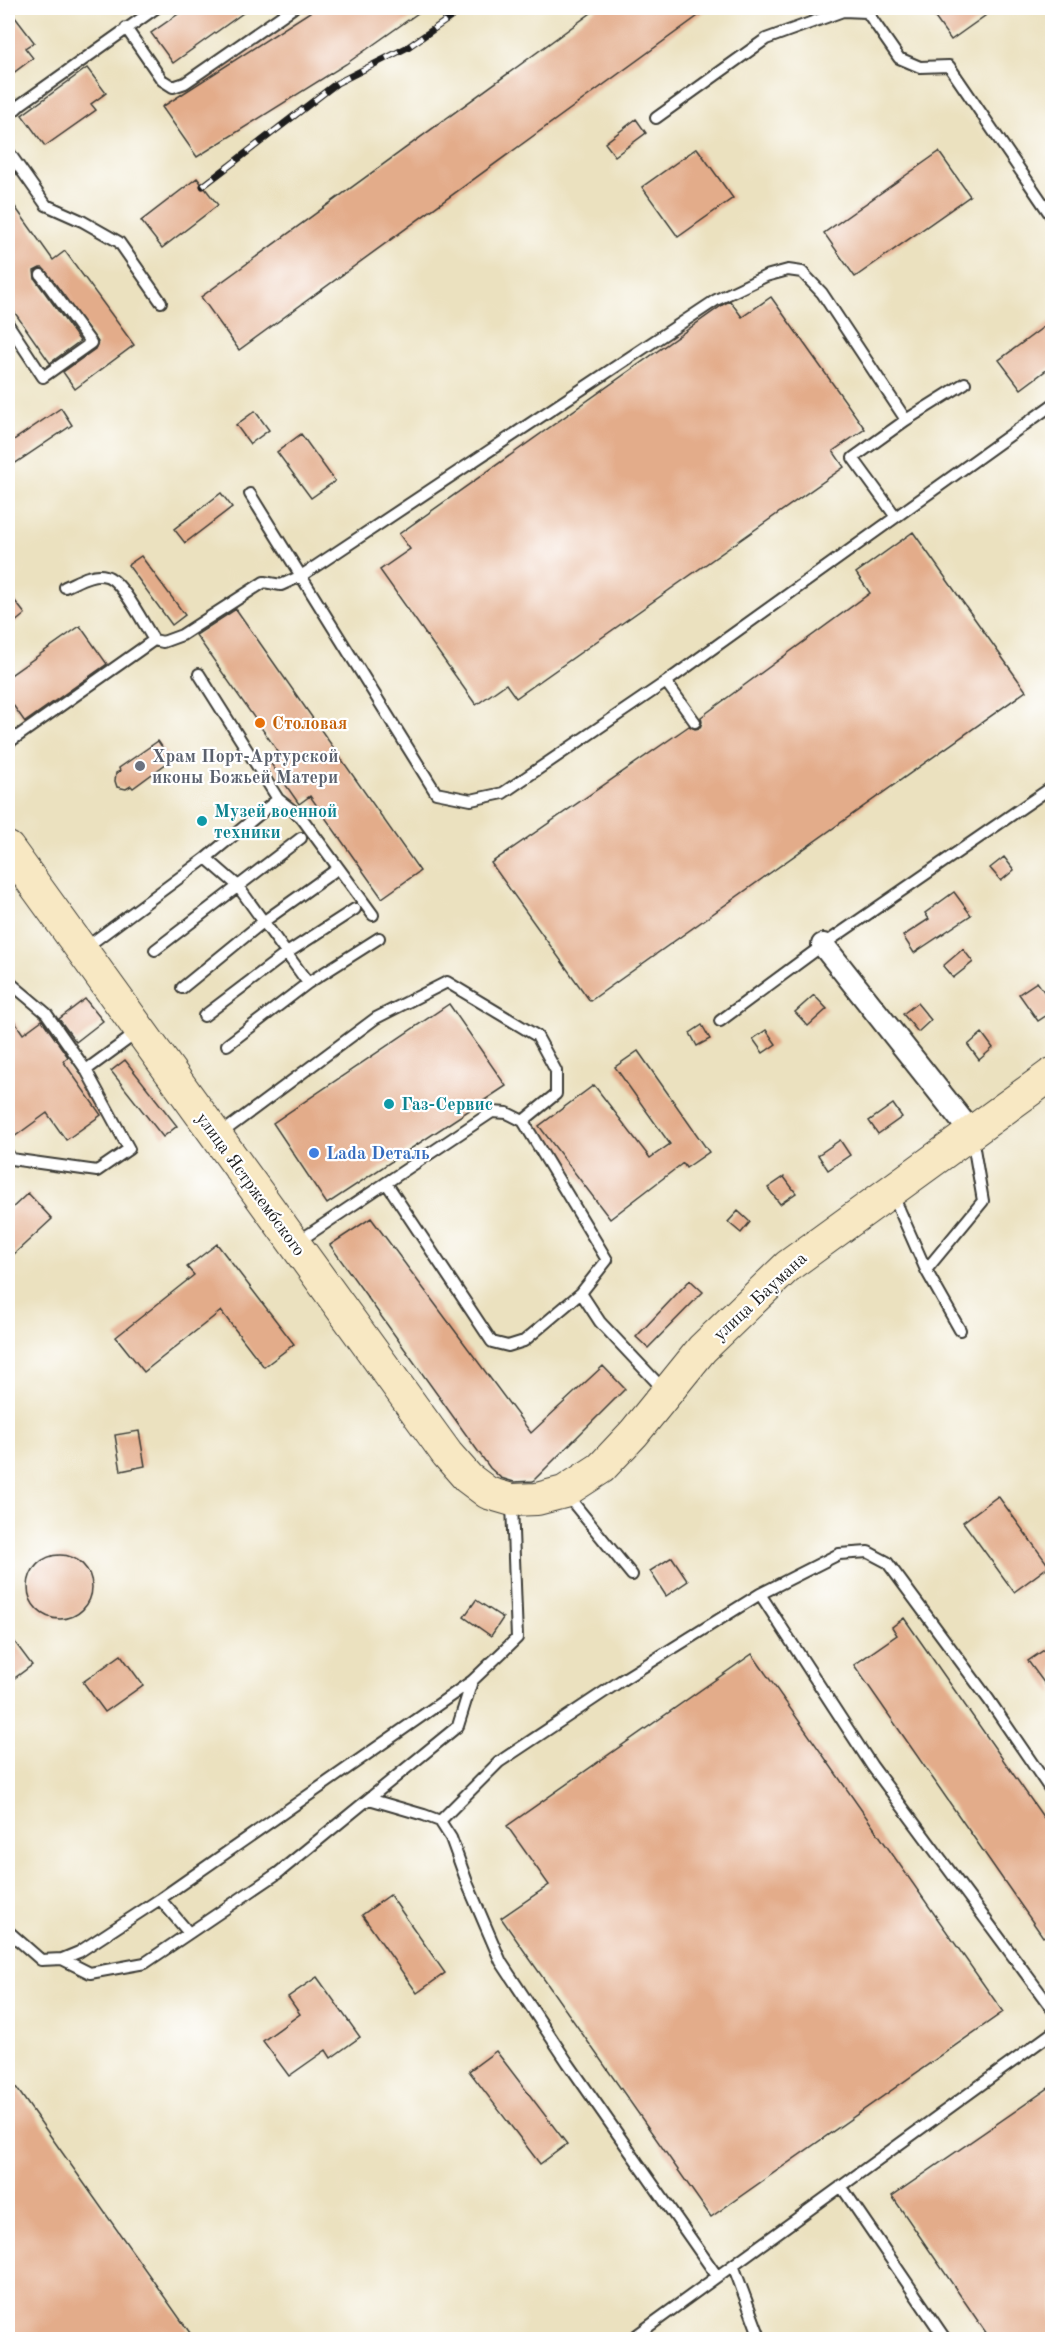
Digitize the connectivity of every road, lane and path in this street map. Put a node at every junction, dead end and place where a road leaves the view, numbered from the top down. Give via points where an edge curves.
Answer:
1 (156, 8) edge
2 (293, 8) edge
3 (126, 28) junction
4 (8, 116) edge
5 (656, 117) dead end
6 (8, 151) edge
7 (1053, 218) edge
8 (41, 275) dead end
9 (161, 302) dead end
10 (8, 324) edge
11 (965, 383) dead end
12 (1053, 405) edge
13 (906, 420) junction
14 (250, 494) dead end
15 (896, 517) junction
16 (302, 576) junction
17 (65, 587) dead end
18 (154, 640) junction
19 (199, 674) dead end
20 (666, 682) junction
21 (695, 722) dead end
22 (8, 743) edge
23 (1053, 787) edge
24 (278, 799) junction
25 (301, 838) dead end
26 (8, 848) edge
27 (206, 858) junction
28 (333, 872) dead end
29 (237, 885) junction
30 (356, 909) dead end
31 (373, 915) dead end
32 (263, 922) junction
33 (379, 938) dead end
34 (823, 945) junction
35 (82, 950) junction
36 (155, 950) dead end
37 (287, 953) junction
38 (8, 981) edge
39 (308, 983) junction
40 (182, 988) dead end
41 (204, 1016) dead end
42 (720, 1021) dead end
43 (140, 1030) junction
44 (227, 1045) dead end
45 (86, 1070) junction
46 (1053, 1074) edge
47 (523, 1121) junction
48 (971, 1132) junction
49 (217, 1137) junction
50 (8, 1154) edge
51 (387, 1184) junction
52 (891, 1190) junction
53 (294, 1244) junction
54 (926, 1270) junction
55 (581, 1293) junction
56 (960, 1330) dead end
57 (666, 1393) junction
58 (564, 1492) junction
59 (512, 1500) junction
60 (632, 1575) dead end
61 (760, 1594) junction
62 (472, 1681) junction
63 (1053, 1792) edge
64 (369, 1799) junction
65 (440, 1821) junction
66 (160, 1899) junction
67 (8, 1931) edge
68 (189, 1933) junction
69 (62, 1959) junction
70 (1053, 2009) edge
71 (1053, 2033) edge
72 (841, 2186) junction
73 (733, 2265) junction
74 (717, 2276) junction
75 (630, 2340) edge
76 (761, 2340) edge
77 (946, 2340) edge

1 - 3 lane
2 - 3 lane via 185,83 173,87 162,80
3 - 4 lane
5 - 7 lane via 766,39 843,11 867,12 899,58 920,66 949,66
6 - 9 lane via 46,205 119,242
8 - 10 lane via 90,343 43,377
11 - 13 lane
12 - 15 lane
13 - 15 lane via 853,458
13 - 16 lane via 822,293 802,272 788,270 716,300
14 - 16 lane
15 - 20 lane
16 - 18 lane via 281,585 264,582 182,635 163,642
16 - 20 lane via 436,793 471,800 503,793
17 - 18 lane via 91,576 106,576 118,584
18 - 22 lane
19 - 24 lane
20 - 21 lane
23 - 34 lane
24 - 27 lane
24 - 31 lane via 301,817
25 - 29 lane
26 - 35 main road, улица Ястржембского
27 - 29 lane
27 - 35 lane
28 - 32 lane
29 - 32 lane
29 - 36 lane
30 - 37 lane
32 - 37 lane
32 - 40 lane
33 - 39 lane
34 - 42 lane
34 - 48 street
35 - 43 main road, улица Ястржембского
37 - 39 lane
37 - 41 lane
38 - 45 lane via 46,1013
39 - 44 lane
43 - 45 lane
43 - 49 main road, улица Ястржембского
45 - 50 lane via 129,1149 97,1171 11,1159
46 - 48 main road, улица Баумана
47 - 49 lane via 556,1094 556,1071 537,1036 447,982 376,1018
47 - 51 lane via 507,1113 492,1112
47 - 55 lane via 607,1260
48 - 52 main road, улица Баумана
48 - 54 lane via 983,1201
49 - 53 main road, улица Ястржембского
51 - 53 lane
51 - 55 lane via 492,1342 508,1346 524,1341
52 - 54 lane
52 - 57 main road, улица Баумана via 788,1266 702,1349
53 - 59 main road, улица Ястржембского via 447,1454 488,1493
54 - 56 lane
55 - 57 lane via 600,1322
57 - 58 main road, улица Баумана via 601,1468
58 - 59 main road, улица Баумана
58 - 60 lane
59 - 62 lane via 517,1638
61 - 63 lane via 839,1554 868,1552 887,1562
61 - 65 lane via 499,1762
61 - 70 lane via 872,1766
62 - 64 lane via 458,1726
62 - 66 lane
64 - 65 lane
64 - 68 lane via 278,1873
65 - 74 lane via 451,1838 501,1962
66 - 68 lane
66 - 69 lane
67 - 69 lane via 41,1960
68 - 69 lane via 145,1963 90,1974
71 - 72 lane
72 - 73 lane
72 - 77 lane
73 - 74 lane
73 - 76 lane
74 - 75 lane

